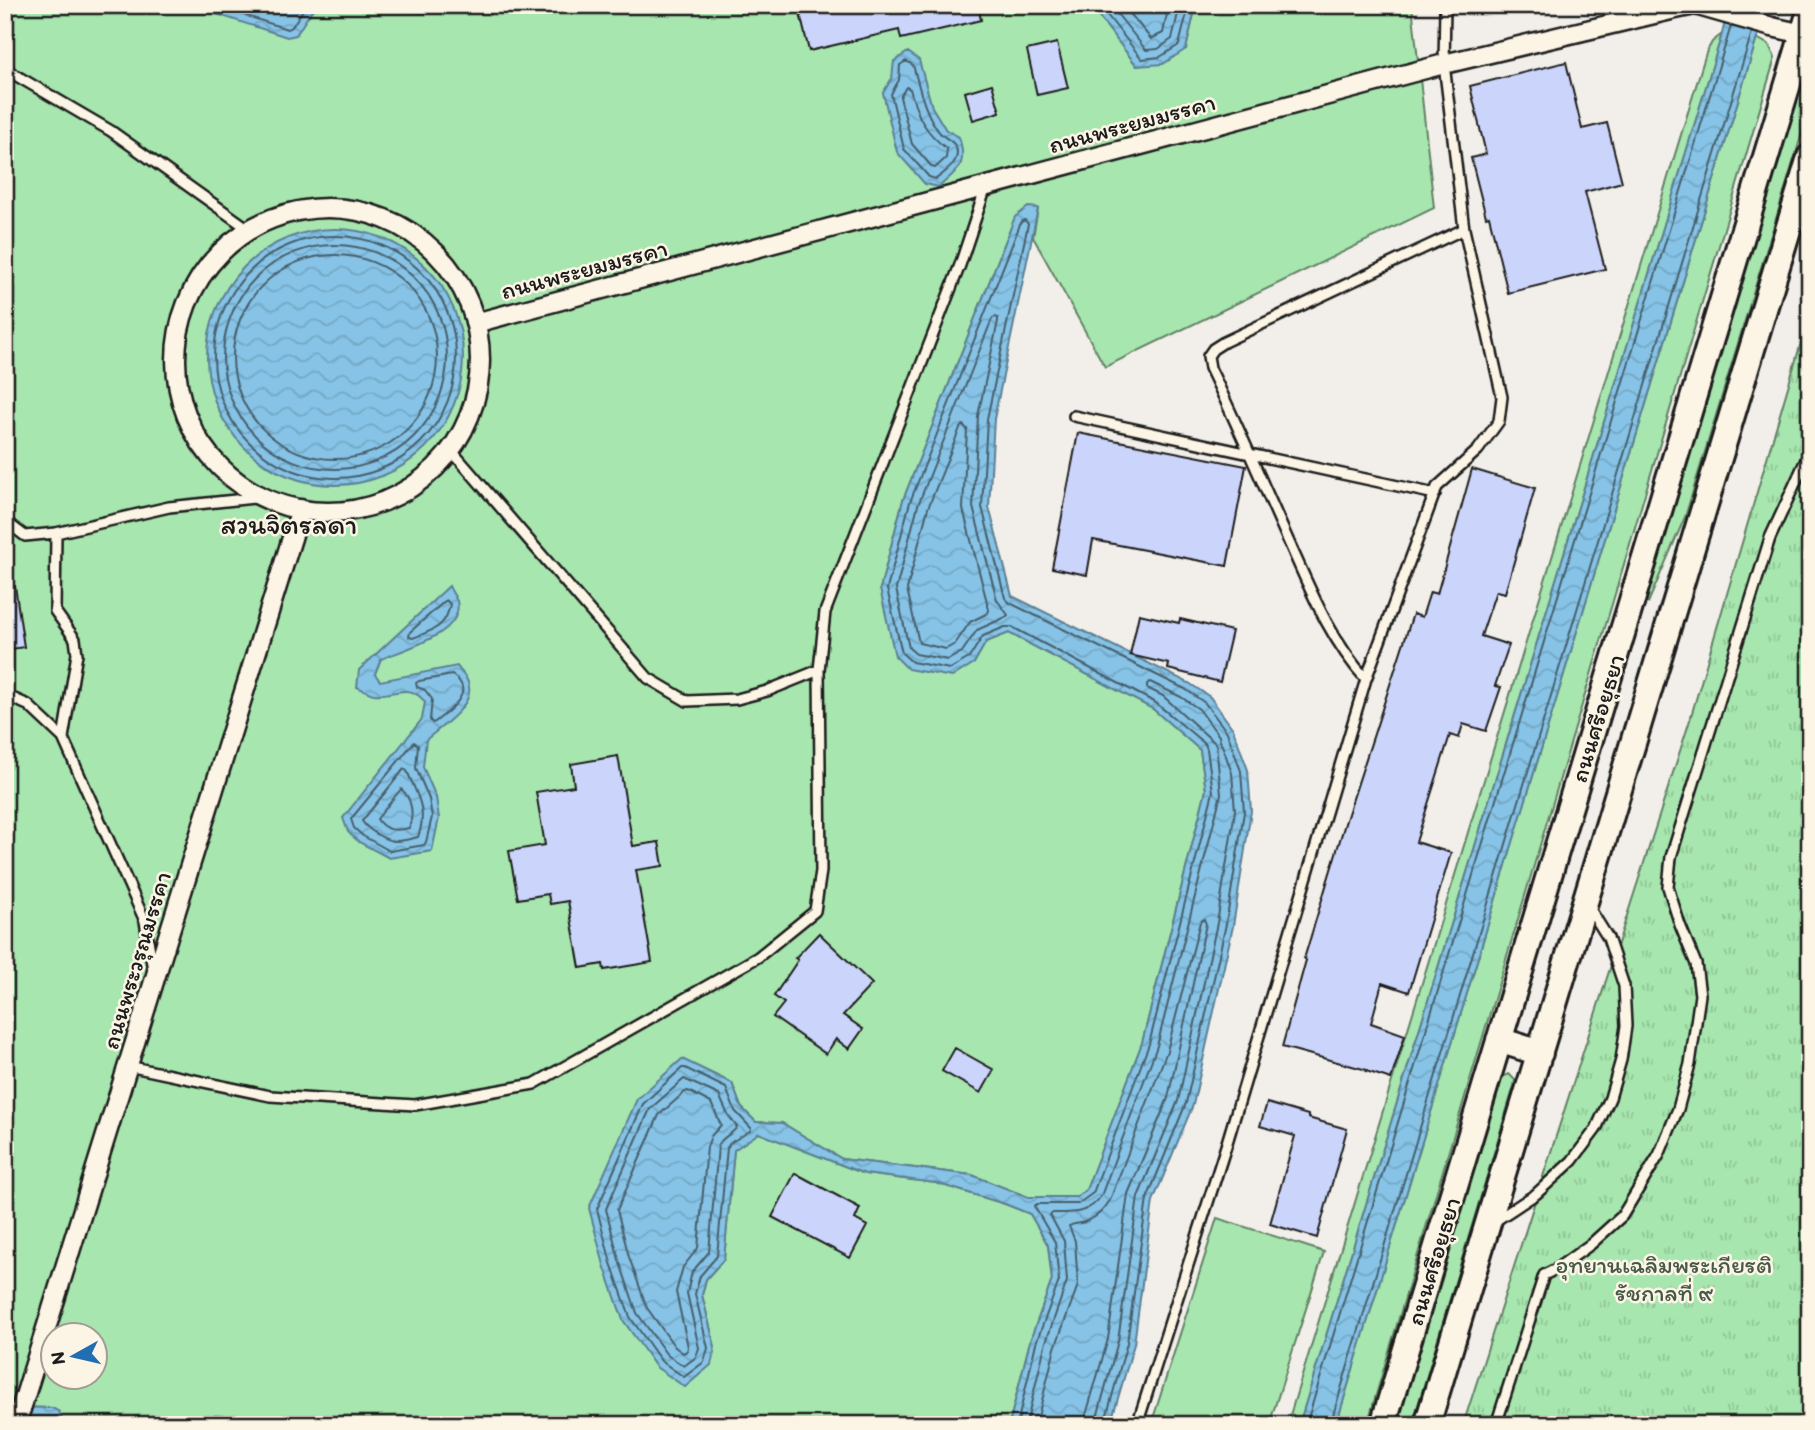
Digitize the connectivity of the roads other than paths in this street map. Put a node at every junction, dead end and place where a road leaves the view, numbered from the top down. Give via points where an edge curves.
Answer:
1 (1445, 5) edge
2 (1695, 5) edge
3 (1807, 27) edge
4 (1444, 64) junction
5 (5, 69) edge
6 (1810, 158) edge
7 (986, 187) junction
8 (1464, 229) junction
9 (250, 230) junction
10 (475, 323) junction
11 (1074, 416) dead end
12 (451, 450) junction
13 (1810, 451) edge
14 (1248, 453) junction
15 (1435, 494) junction
16 (264, 497) junction
17 (302, 509) junction
18 (5, 521) edge
19 (56, 533) junction
20 (819, 670) junction
21 (1366, 679) junction
22 (5, 695) edge
23 (63, 738) junction
24 (1585, 902) junction
25 (154, 982) junction
26 (1499, 1040) junction
27 (1540, 1054) junction
28 (128, 1066) junction
29 (1487, 1226) junction
30 (16, 1425) edge
31 (1137, 1425) edge
32 (1383, 1425) edge
33 (1427, 1425) edge
34 (1496, 1425) edge

1 - 4 lane
2 - 3 street, ถนนพระยมมรรคา via 1772,27
2 - 4 street, ถนนพระยมมรรคา
3 - 26 main road, ถนนศรีอยุธยา
4 - 7 street, ถนนพระยมมรรคา
4 - 8 lane
5 - 9 lane via 111,131
6 - 24 main road, ถนนศรีอยุธยา
7 - 10 street, ถนนพระยมมรรคา
7 - 20 lane via 825,612
8 - 14 lane via 1213,349 1208,356 1210,368
8 - 15 lane via 1502,397 1499,421
9 - 10 street via 266,220 317,207 370,213 394,222 437,253 454,274
9 - 16 street via 222,250 192,294 182,319 177,371 191,423 204,446 241,484
10 - 12 street via 479,376 465,427
11 - 14 lane
12 - 17 street via 434,470 390,499 339,512
12 - 20 lane via 648,678 687,701 737,699
13 - 34 lane via 1770,538 1671,857 1668,887 1696,964 1700,995 1678,1110 1659,1155 1622,1216 1591,1244 1544,1275
14 - 15 lane
14 - 21 lane via 1333,635
15 - 21 lane
16 - 17 street
16 - 19 lane via 169,507
17 - 25 street, ถนนพระวรุณมรรคา
18 - 19 lane via 25,536
19 - 23 lane via 55,611 75,639 78,654
20 - 28 lane via 821,871 815,911 758,957 534,1084 415,1105 270,1096
21 - 31 lane
22 - 23 lane via 29,705
23 - 25 lane via 145,921
24 - 27 main road, ถนนศรีอยุธยา
24 - 29 lane via 1608,938 1624,986 1626,1026 1610,1098 1596,1129 1572,1161 1536,1194
25 - 28 street, ถนนพระวรุณมรรคา
26 - 27 main road
26 - 32 main road, ถนนศรีอยุธยา
27 - 29 main road, ถนนศรีอยุธยา
28 - 30 street, ถนนพระวรุณมรรคา
29 - 33 main road, ถนนศรีอยุธยา

